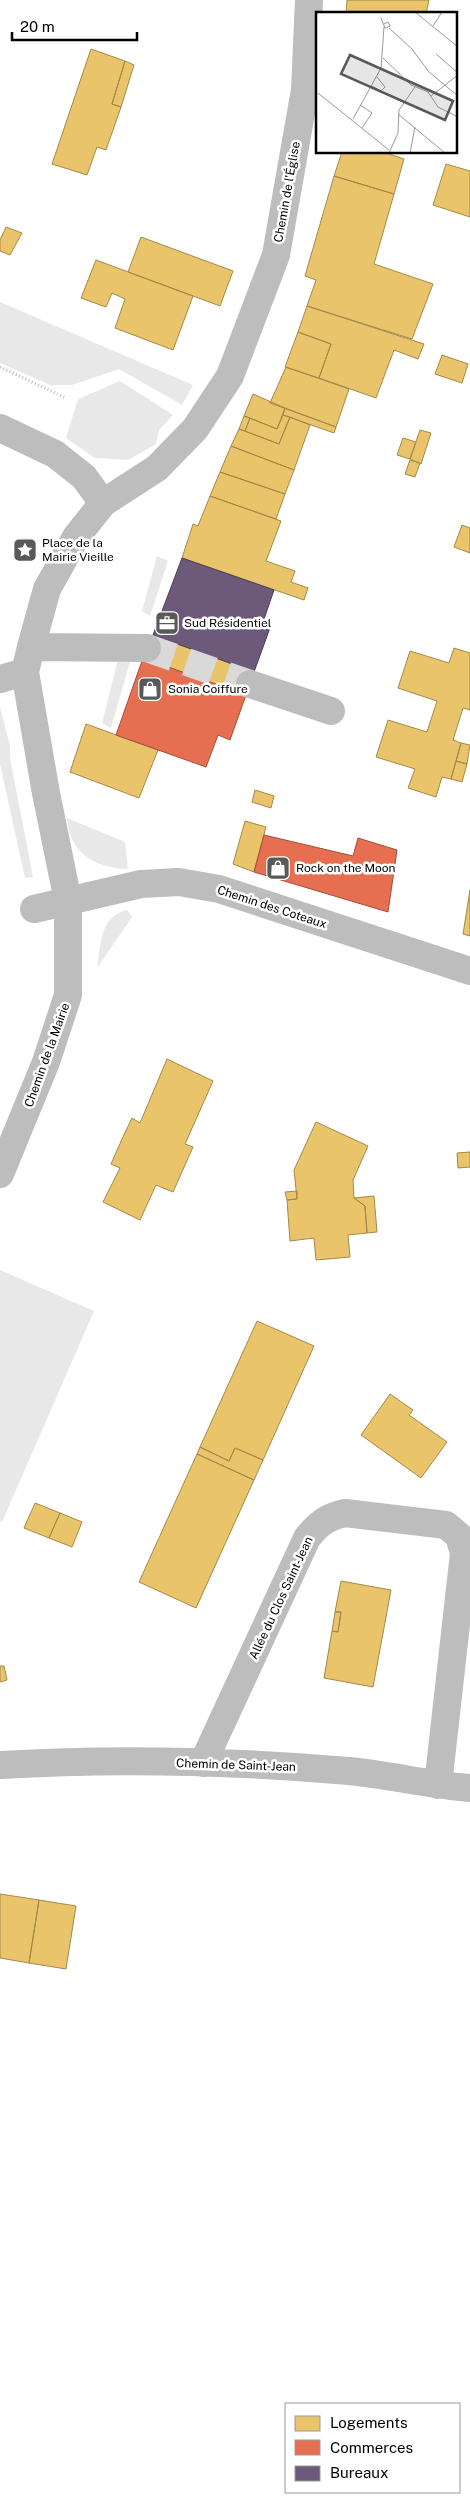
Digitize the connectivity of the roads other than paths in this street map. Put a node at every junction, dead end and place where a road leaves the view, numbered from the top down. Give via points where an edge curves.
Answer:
1 (309, 0) edge
2 (0, 428) edge
3 (103, 503) junction
4 (147, 648) tunnel mouth
5 (19, 666) edge
6 (250, 684) tunnel mouth
7 (331, 710) dead end
8 (68, 902) junction
9 (34, 909) dead end
10 (470, 971) edge
11 (0, 1174) edge
12 (203, 1763) junction
13 (0, 1765) edge
14 (438, 1785) junction
15 (470, 1788) edge

1 - 3 street, Chemin de l'Église via 305,90 276,255 230,376 202,420 157,468
2 - 3 street via 55,454 84,477
3 - 5 street via 76,537 47,589
4 - 5 street
5 - 8 street
6 - 7 street
8 - 9 street, Chemin des Coteaux
8 - 10 street, Chemin des Coteaux via 141,884 179,882 220,889
8 - 11 street, Chemin de la Mairie via 68,996 46,1062
12 - 13 street, Chemin de Saint-Jean via 79,1760
12 - 14 street, Chemin de Saint-Jean via 352,1772
12 - 14 street, Allée du Clos Saint-Jean via 307,1538 329,1516 344,1513 446,1525 459,1536 464,1553
14 - 15 street, Chemin de Saint-Jean

